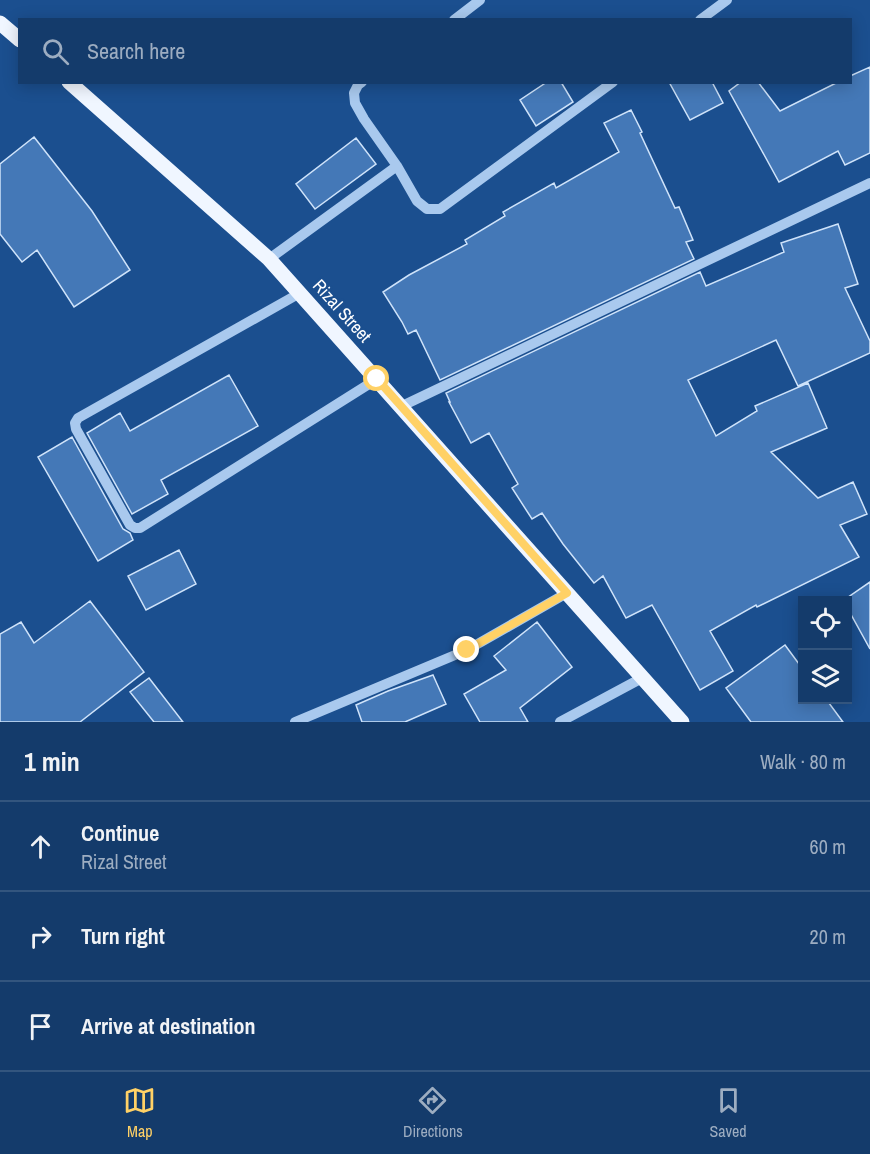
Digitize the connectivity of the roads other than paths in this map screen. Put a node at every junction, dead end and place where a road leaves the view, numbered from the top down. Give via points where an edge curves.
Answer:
1 (480, 0) edge
2 (727, 0) edge
3 (457, 18) edge
4 (703, 18) edge
5 (0, 23) edge
6 (18, 38) edge
7 (71, 84) edge
8 (359, 84) edge
9 (610, 84) edge
10 (397, 166) junction
11 (870, 183) edge
12 (269, 259) junction
13 (300, 293) junction
14 (377, 379) junction
15 (402, 406) junction
16 (567, 593) junction
17 (642, 678) junction
18 (295, 722) edge
19 (560, 722) edge
20 (682, 722) edge

1 - 3 street
2 - 4 street
5 - 6 main road
7 - 12 main road, Rizal Street
8 - 10 street via 354,93 355,103
9 - 10 street via 440,209 427,209 417,201
10 - 12 street
11 - 15 street
12 - 13 main road, Rizal Street
13 - 14 main road, Rizal Street
13 - 14 street via 78,418 76,429 130,525 140,528
14 - 15 main road, Rizal Street
15 - 16 main road, Rizal Street
16 - 17 main road, Rizal Street
16 - 18 street via 467,650
17 - 19 street
17 - 20 main road, Rizal Street

